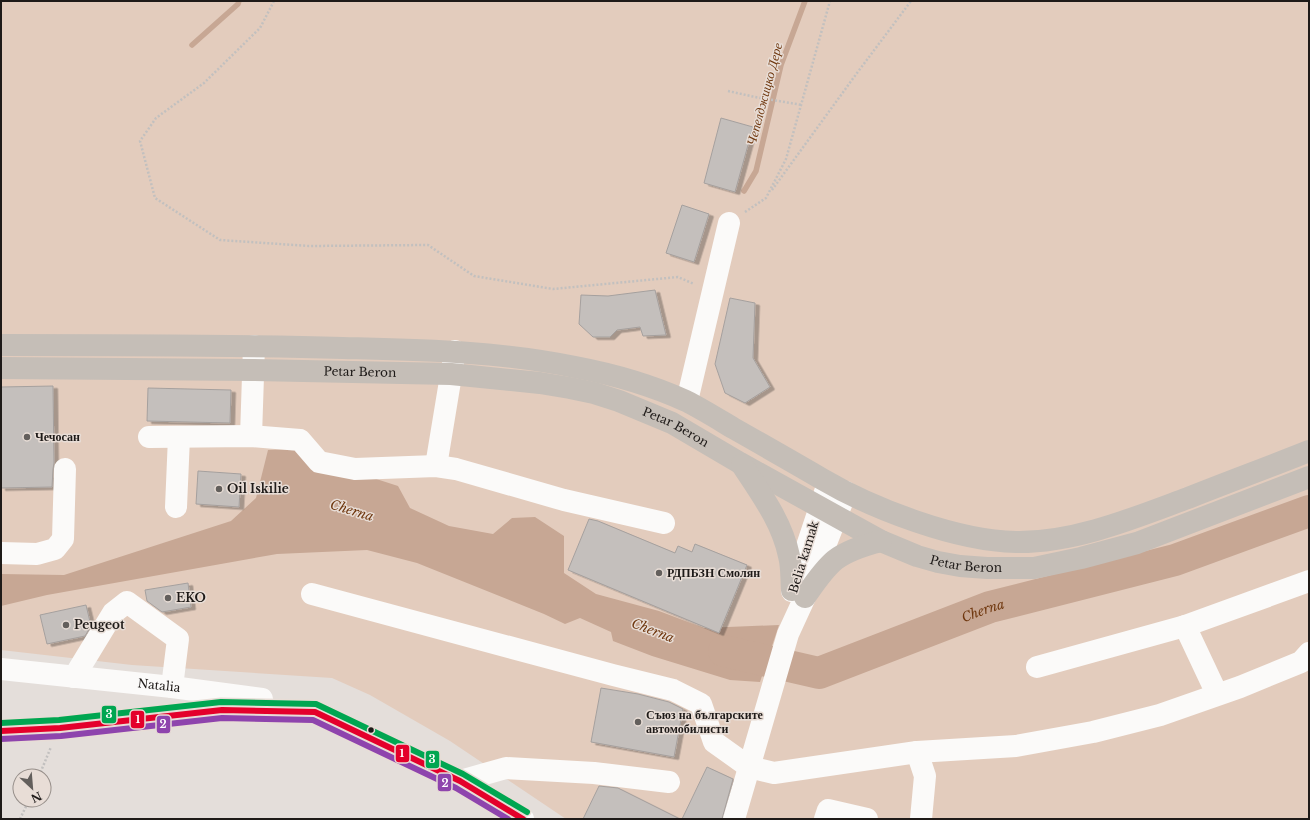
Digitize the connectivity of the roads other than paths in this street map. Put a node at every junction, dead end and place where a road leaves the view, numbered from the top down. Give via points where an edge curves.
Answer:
1 (729, 223) road end
2 (1, 345) edge
3 (254, 346) junction
4 (454, 351) junction
5 (1, 368) edge
6 (253, 370) junction
7 (451, 374) junction
8 (687, 402) junction
9 (251, 436) junction
10 (149, 437) dead end
11 (179, 437) junction
12 (1309, 451) edge
13 (740, 463) junction
14 (436, 466) junction
15 (65, 469) dead end
16 (1309, 477) edge
17 (837, 488) junction
18 (176, 507) dead end
19 (828, 511) junction
20 (664, 523) dead end
21 (881, 541) junction
22 (1, 553) edge
23 (1309, 581) edge
24 (798, 593) junction
25 (312, 594) dead end
26 (1185, 626) junction
27 (1309, 653) edge
28 (1037, 668) dead end
29 (1, 669) edge
30 (74, 677) junction
31 (172, 688) junction
32 (1217, 694) junction
33 (315, 712) junction
34 (1, 731) edge
35 (917, 752) junction
36 (749, 767) junction
37 (460, 781) junction
38 (669, 782) dead end
39 (523, 819) edge
40 (734, 819) edge
41 (825, 819) edge
42 (867, 819) edge
43 (921, 819) edge

1 - 8 street
2 - 3 main road, Petar Beron
3 - 4 main road, Petar Beron
3 - 6 street
4 - 7 street
4 - 8 main road, Petar Beron via 515,356 579,368 631,381
5 - 6 main road, Petar Beron
6 - 7 main road, Petar Beron
6 - 9 street
7 - 13 main road, Petar Beron via 540,383 594,393 672,423
7 - 14 street
8 - 17 main road, Petar Beron
9 - 11 street
9 - 14 street via 300,440 319,462 356,469
10 - 11 street
11 - 18 street
12 - 17 main road, Petar Beron via 1146,514 1069,536 1019,542 996,541 955,533 890,511
13 - 19 main road, Petar Beron
13 - 24 main road via 774,515 783,535
14 - 20 street
15 - 22 street via 63,539 54,549 37,554
16 - 21 main road, Petar Beron via 1137,542 1034,568 980,567 938,562
17 - 19 street, Belia kamak
19 - 21 main road, Petar Beron
19 - 24 street, Belia kamak
21 - 24 main road via 848,552
23 - 26 street
24 - 36 street, Belia kamak
25 - 36 street via 673,690 701,704 714,742
26 - 28 street
26 - 32 street
27 - 32 street via 1301,662
29 - 30 street, Natalia
30 - 31 street, Natalia
30 - 31 street via 113,613 127,602 178,639
31 - 33 street, Natalia via 256,697
32 - 35 street via 1160,714 1093,732 1016,746
33 - 34 street via 222,710 60,728
33 - 37 street
35 - 36 street via 774,773
35 - 43 street via 925,776
36 - 40 street, Belia kamak
37 - 38 street via 506,768 594,773
37 - 39 street
41 - 42 street via 828,810

